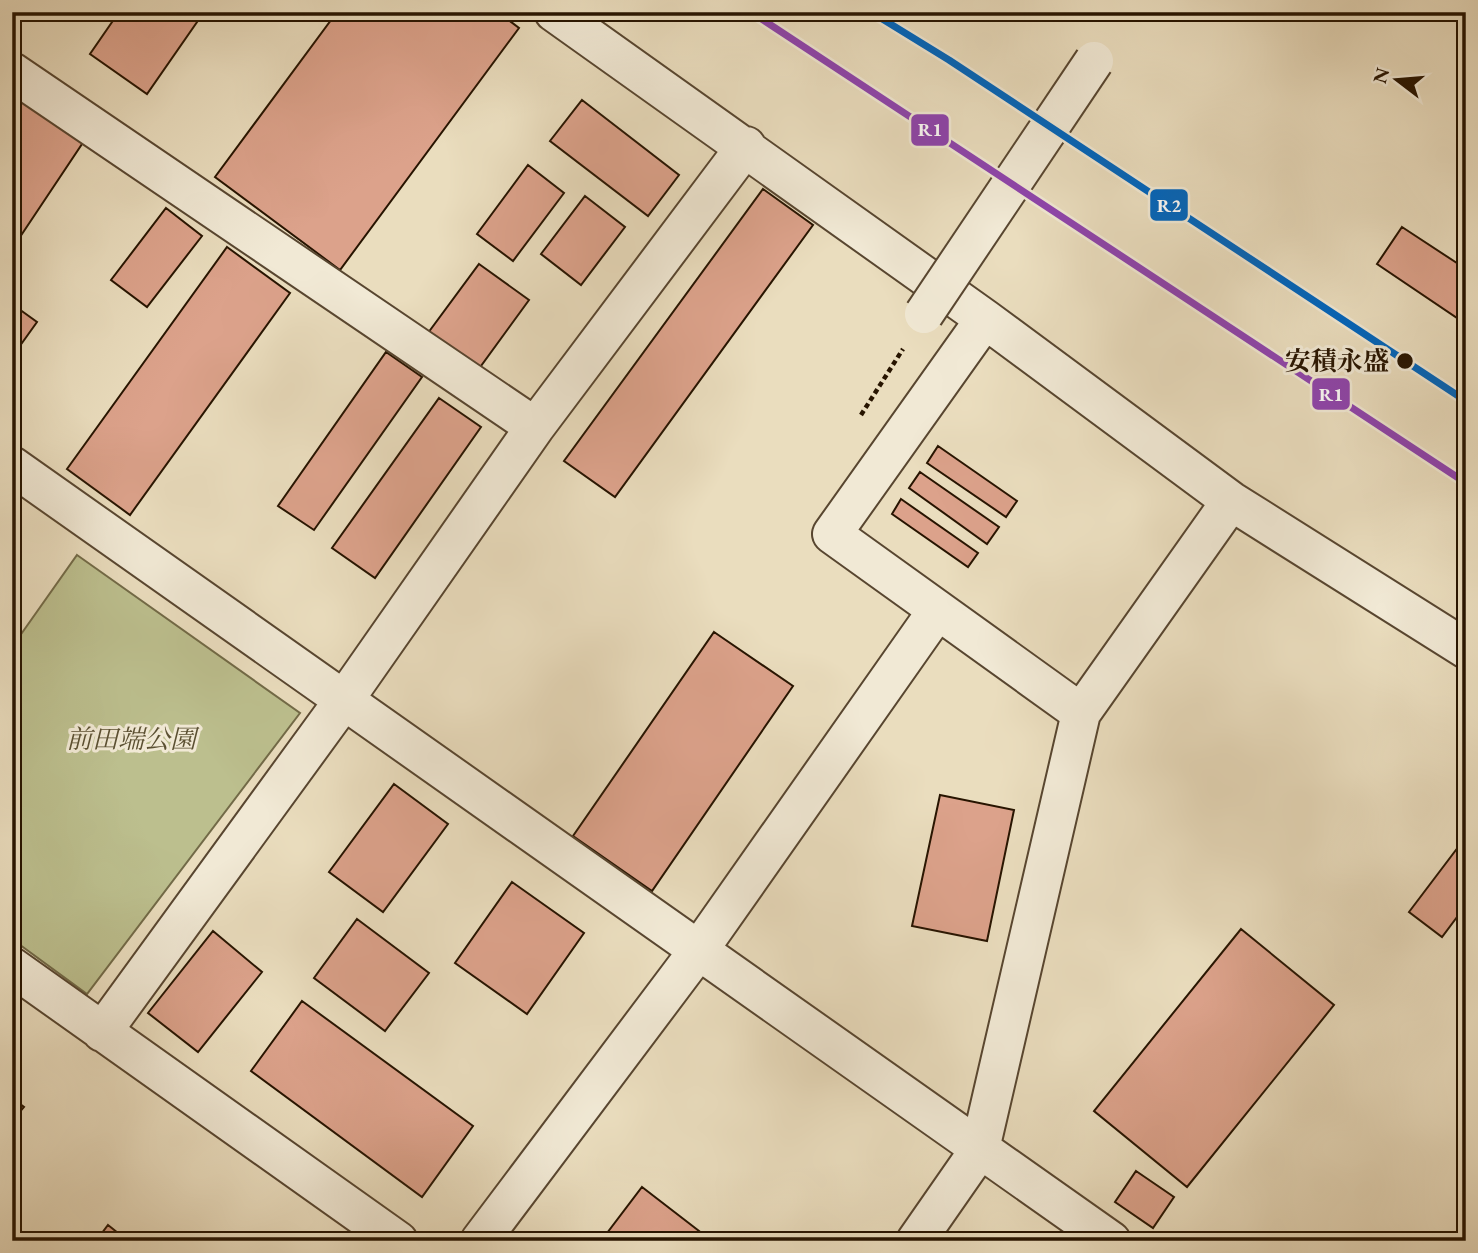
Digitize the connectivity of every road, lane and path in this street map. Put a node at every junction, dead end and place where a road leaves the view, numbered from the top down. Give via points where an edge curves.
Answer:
1 (554, 12) edge
2 (1094, 61) dead end
3 (12, 72) edge
4 (746, 146) junction
5 (924, 314) joint
6 (985, 319) junction
7 (859, 418) dead end
8 (535, 427) junction
9 (12, 466) edge
10 (1231, 500) junction
11 (937, 611) junction
12 (1466, 649) edge
13 (344, 700) junction
14 (1081, 713) junction
15 (698, 951) junction
16 (12, 967) edge
17 (102, 1032) junction
18 (980, 1149) junction
19 (398, 1241) edge
20 (480, 1241) edge
21 (916, 1241) edge
22 (1111, 1241) edge

1 - 4 street
2 - 5 street, bridge
3 - 8 street
4 - 6 street
4 - 8 street
5 - 7 path
6 - 10 street
6 - 11 street via 832,534
8 - 13 street
9 - 13 street
10 - 12 street
10 - 14 street
11 - 14 street
11 - 15 street
13 - 15 street
13 - 17 street
14 - 18 street
15 - 18 street
15 - 20 street
16 - 17 street
17 - 19 street
18 - 21 street
18 - 22 street

